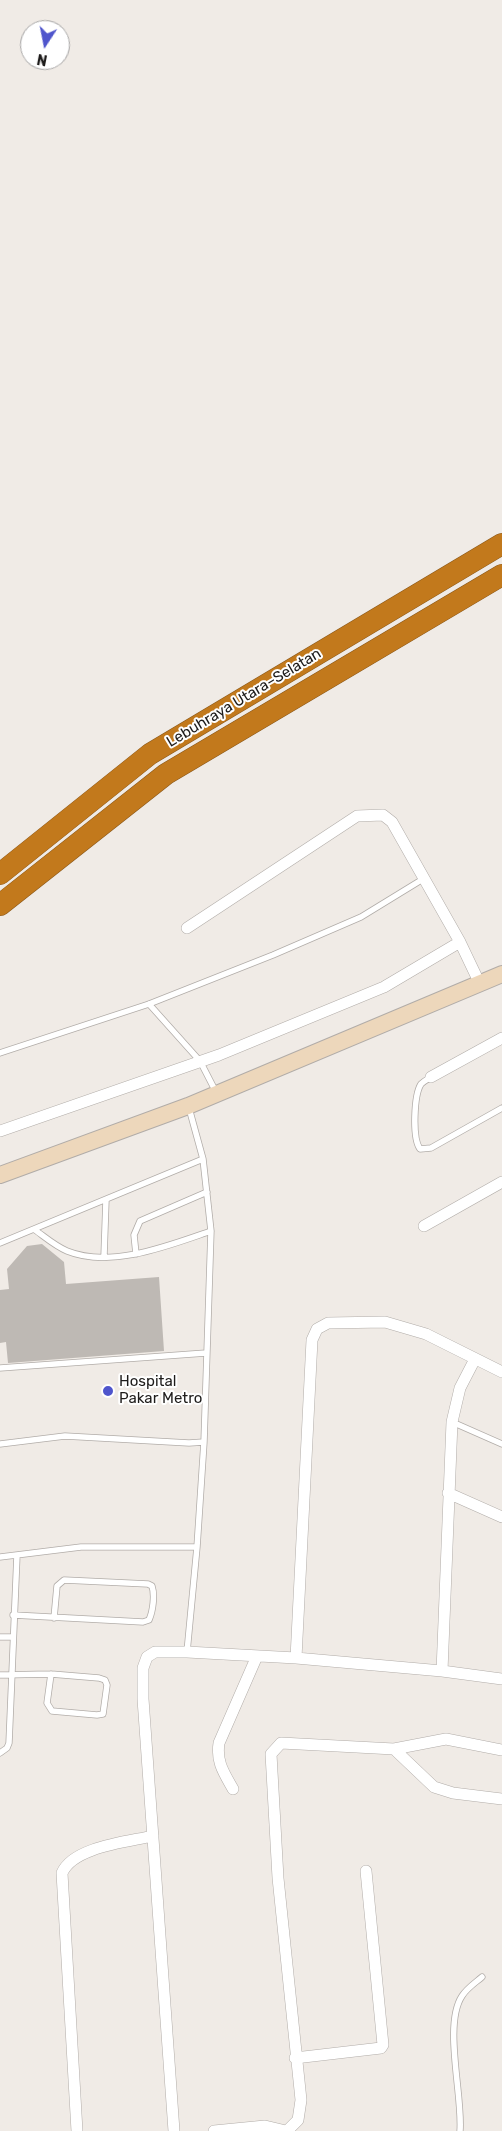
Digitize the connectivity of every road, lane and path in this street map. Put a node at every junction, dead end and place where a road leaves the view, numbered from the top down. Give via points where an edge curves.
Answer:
1 (502, 544) edge
2 (502, 575) edge
3 (0, 874) edge
4 (423, 879) junction
5 (0, 905) edge
6 (187, 928) dead end
7 (460, 942) junction
8 (502, 974) edge
9 (480, 984) junction
10 (149, 1004) junction
11 (502, 1038) edge
12 (0, 1053) edge
13 (200, 1061) junction
14 (431, 1077) joint
15 (217, 1094) junction
16 (188, 1106) junction
17 (502, 1108) edge
18 (0, 1131) edge
19 (203, 1159) junction
20 (0, 1175) edge
21 (502, 1182) edge
22 (207, 1192) junction
23 (106, 1200) junction
24 (424, 1226) dead end
25 (35, 1230) junction
26 (211, 1231) junction
27 (0, 1243) edge
28 (136, 1254) junction
29 (104, 1256) junction
30 (206, 1353) junction
31 (474, 1359) junction
32 (0, 1368) edge
33 (502, 1372) edge
34 (452, 1422) junction
35 (204, 1442) junction
36 (0, 1444) edge
37 (502, 1444) edge
38 (448, 1493) junction
39 (502, 1517) edge
40 (197, 1547) junction
41 (17, 1555) junction
42 (0, 1557) edge
43 (13, 1616) junction
44 (54, 1618) junction
45 (13, 1636) junction
46 (0, 1637) edge
47 (187, 1652) junction
48 (257, 1656) junction
49 (296, 1658) junction
50 (442, 1671) junction
51 (11, 1674) junction
52 (51, 1674) junction
53 (0, 1675) edge
54 (502, 1679) edge
55 (394, 1749) junction
56 (502, 1750) edge
57 (0, 1753) edge
58 (233, 1789) dead end
59 (502, 1799) edge
60 (152, 1836) junction
61 (366, 1871) dead end
62 (482, 1977) dead end
63 (295, 2058) junction
64 (77, 2131) edge
65 (174, 2131) edge
66 (214, 2131) edge
67 (287, 2131) edge
68 (460, 2131) edge

1 - 3 highway, Lebuhraya Utara–Selatan via 150,754
2 - 5 highway, Lebuhraya Utara–Selatan via 166,774
4 - 6 street via 392,822 383,816 357,816
4 - 7 street
4 - 10 lane via 361,917 323,935
7 - 9 street
7 - 13 street via 384,987
8 - 9 main road
9 - 15 main road
10 - 12 lane
10 - 13 lane
11 - 14 street
13 - 15 lane
13 - 18 street
14 - 17 lane via 421,1085 417,1100 415,1133 420,1149 431,1148
15 - 16 main road
16 - 19 lane
16 - 20 main road
19 - 22 lane
19 - 23 lane
21 - 24 street
22 - 26 lane
22 - 28 lane via 140,1221 134,1235
23 - 25 lane
23 - 29 lane
25 - 27 lane
25 - 29 lane via 68,1251
26 - 28 lane
26 - 30 lane
28 - 29 lane
30 - 32 lane
30 - 35 lane
31 - 33 street
31 - 34 street via 460,1388
31 - 49 street via 426,1334 385,1322 328,1323 316,1330 312,1340
34 - 37 lane
34 - 38 street
35 - 36 lane via 65,1436
35 - 40 lane
38 - 39 street
38 - 50 street
40 - 41 lane via 81,1547
40 - 47 lane
41 - 42 lane
41 - 43 lane
43 - 44 lane
43 - 45 lane
44 - 44 lane via 143,1622 151,1615 154,1591 148,1584 64,1580 57,1586
45 - 46 lane
45 - 51 lane
47 - 48 street
47 - 60 street via 155,1652 147,1657 143,1668
48 - 49 street
48 - 58 street via 219,1743 217,1756 220,1766
49 - 50 street
50 - 54 street
51 - 52 lane
51 - 53 lane
51 - 57 lane via 9,1743
52 - 52 lane via 105,1680 103,1714 52,1711 47,1703
55 - 56 street via 446,1739
55 - 59 street via 434,1787 453,1794
55 - 63 street via 281,1743 271,1754 278,1878
60 - 64 street via 89,1851 66,1864 62,1873
60 - 65 street
61 - 63 street via 383,2045 381,2048
62 - 68 lane via 461,1997 456,2014 454,2053
63 - 67 street via 301,2111 298,2120
66 - 67 street via 265,2126

